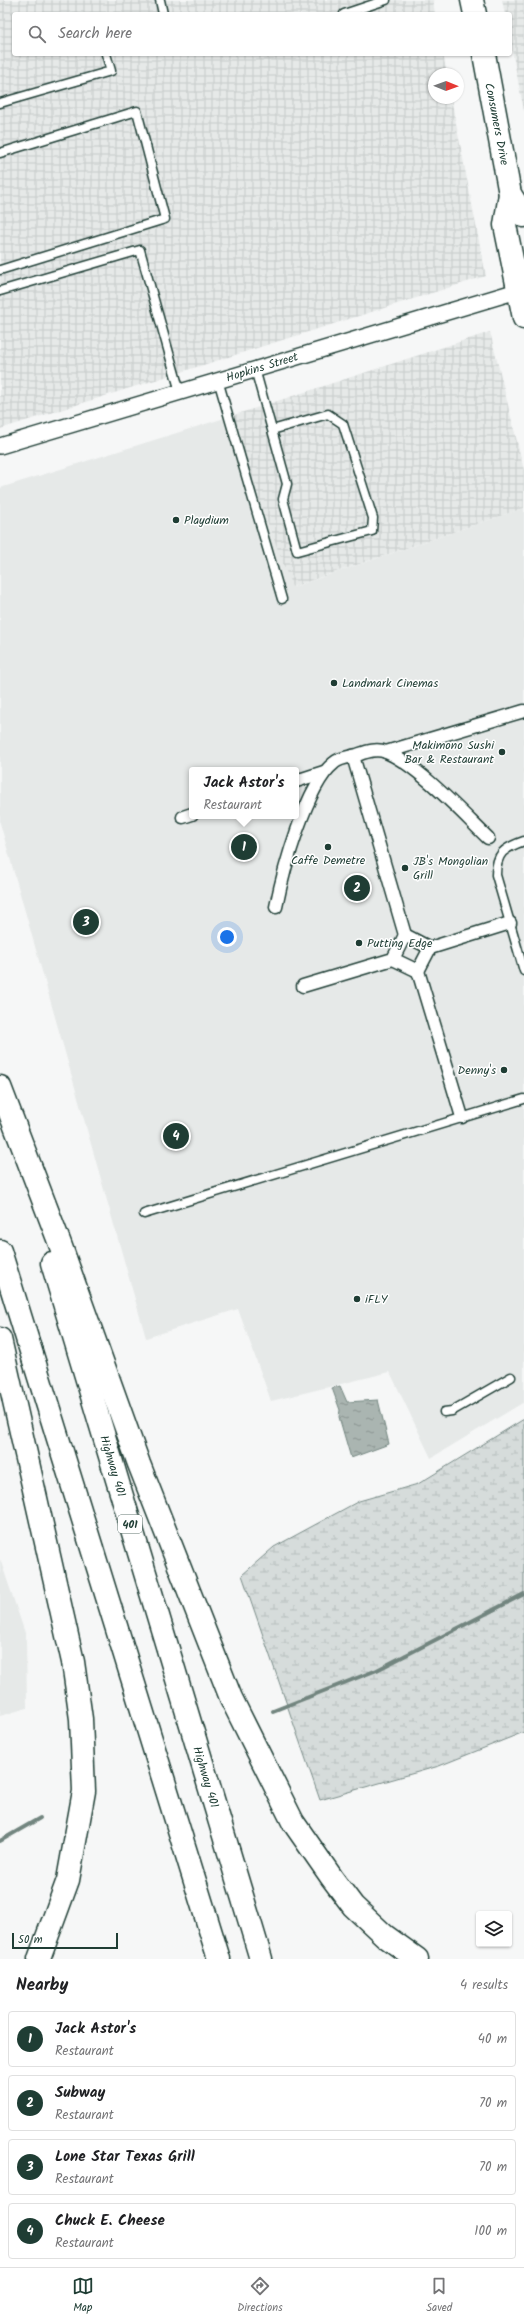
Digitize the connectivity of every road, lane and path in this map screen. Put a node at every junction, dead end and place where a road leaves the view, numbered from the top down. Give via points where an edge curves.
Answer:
1 (160, 0) edge
2 (386, 0) edge
3 (472, 0) edge
4 (163, 12) edge
5 (350, 12) edge
6 (475, 12) edge
7 (107, 56) edge
8 (484, 56) edge
9 (0, 103) edge
10 (0, 153) edge
11 (510, 194) junction
12 (524, 216) edge
13 (0, 270) edge
14 (521, 289) edge
15 (0, 291) edge
16 (524, 318) edge
17 (255, 369) junction
18 (218, 380) junction
19 (180, 392) junction
20 (272, 430) junction
21 (0, 446) edge
22 (282, 599) dead end
23 (524, 711) edge
24 (386, 752) junction
25 (353, 756) junction
26 (324, 772) junction
27 (299, 780) edge
28 (488, 838) dead end
29 (524, 841) edge
30 (276, 907) dead end
31 (510, 923) junction
32 (405, 935) junction
33 (430, 948) junction
34 (393, 959) junction
35 (418, 971) junction
36 (524, 971) edge
37 (303, 986) dead end
38 (0, 1088) edge
39 (524, 1099) edge
40 (462, 1118) junction
41 (144, 1214) dead end
42 (0, 1251) edge
43 (0, 1339) edge
44 (511, 1377) dead end
45 (444, 1412) dead end
46 (39, 1959) edge
47 (220, 1959) edge
48 (261, 1959) edge
49 (417, 1959) edge

1 - 4 lane
2 - 5 lane
3 - 6 main road
7 - 9 lane via 111,71
8 - 11 main road, Consumers Drive
10 - 13 lane via 137,111 165,219
11 - 12 main road, Consumers Drive
11 - 14 main road, Consumers Drive via 504,225
14 - 16 main road, Consumers Drive
14 - 17 street, Hopkins Street
15 - 19 lane via 140,250
17 - 18 street, Hopkins Street
17 - 20 lane
18 - 19 street, Hopkins Street
18 - 22 lane
19 - 21 street, Hopkins Street
20 - 20 lane via 288,484 283,499 297,551 372,530 373,518 344,424 328,414
23 - 24 street
24 - 25 street via 372,750
24 - 28 street via 420,774
25 - 26 street via 335,762
25 - 32 street
26 - 27 street
26 - 30 street via 308,803 284,873
29 - 31 lane via 511,845 502,852 496,862 496,875
31 - 33 street
31 - 36 lane
32 - 33 street
32 - 34 street
33 - 35 street
34 - 35 street
34 - 37 street
35 - 40 street
38 - 48 main road, Highway 401 / 401
38 - 49 main road via 60,1244 139,1464 231,1698 292,1822 319,1860 353,1906 385,1936
39 - 40 lane
40 - 41 lane
42 - 47 main road
43 - 46 main road via 73,1662 81,1719 84,1791 70,1872
44 - 45 lane via 452,1411

